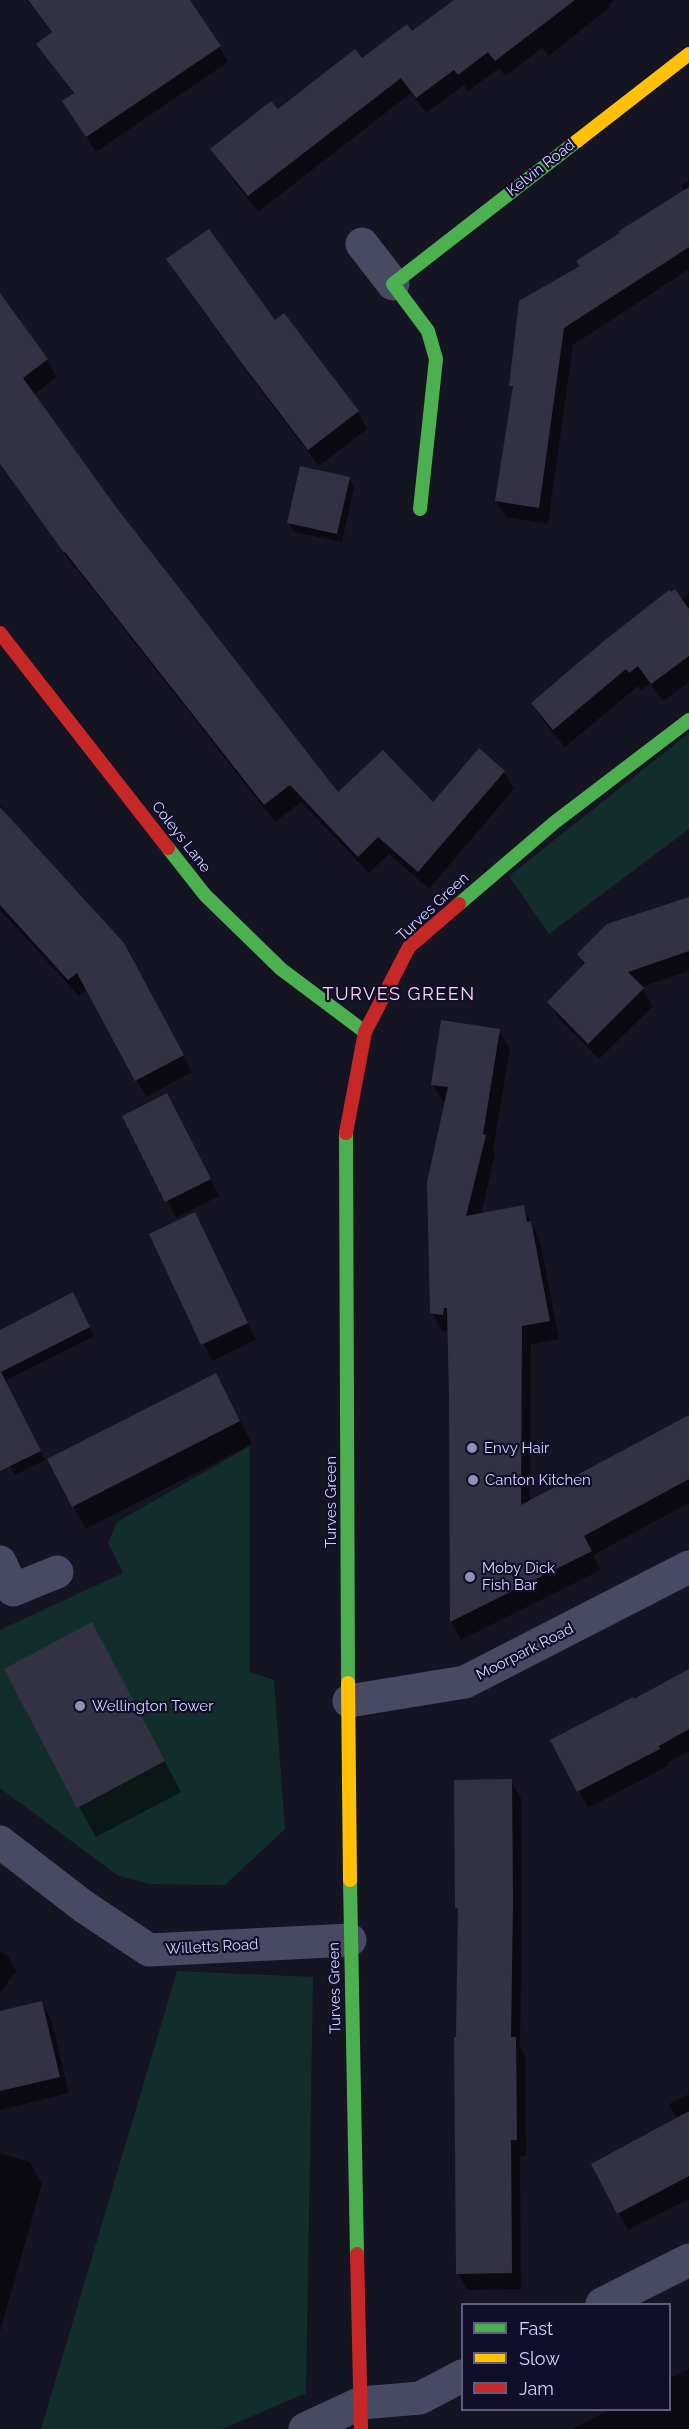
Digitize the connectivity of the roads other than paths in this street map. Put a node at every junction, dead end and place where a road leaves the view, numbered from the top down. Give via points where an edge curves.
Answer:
1 (689, 54) edge
2 (362, 244) dead end
3 (393, 284) junction
4 (420, 509) dead end
5 (0, 633) edge
6 (689, 720) edge
7 (365, 1032) junction
8 (689, 1567) edge
9 (57, 1572) dead end
10 (4, 1584) edge
11 (349, 1701) junction
12 (0, 1842) edge
13 (350, 1940) junction
14 (689, 2260) edge
15 (604, 2303) edge
16 (461, 2377) edge
17 (361, 2416) edge
18 (305, 2429) edge

1 - 3 street, Kelvin Road
2 - 3 street
3 - 4 street via 428,331 436,359
5 - 7 street, Coleys Lane via 205,895 281,969
6 - 7 street, Turves Green via 555,822 409,947
7 - 11 street, Turves Green via 344,1141
8 - 11 street, Moorpark Road via 465,1682
9 - 10 street
11 - 13 street, Turves Green
12 - 13 street, Willetts Road via 83,1906 149,1950
13 - 17 street, Turves Green
14 - 15 street
16 - 17 street via 420,2398
17 - 18 street

